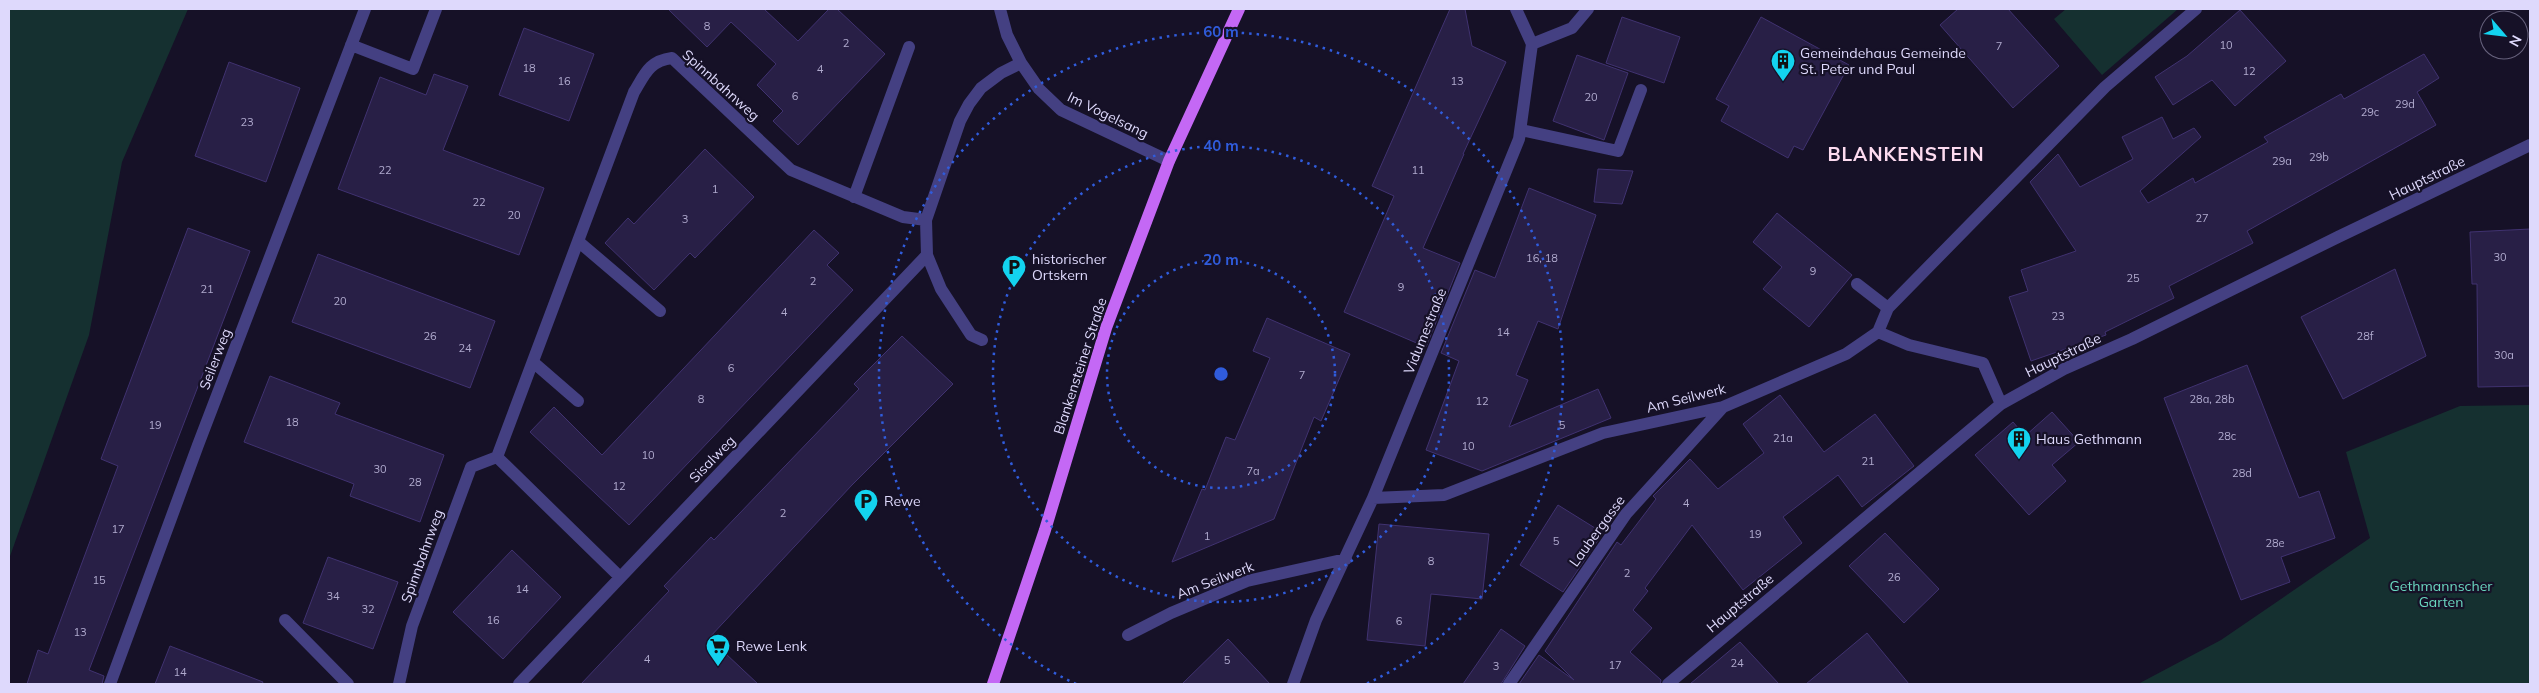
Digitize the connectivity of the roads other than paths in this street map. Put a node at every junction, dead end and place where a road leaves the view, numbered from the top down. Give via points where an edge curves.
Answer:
1 (365, 9) edge
2 (436, 9) edge
3 (1000, 9) edge
4 (1239, 9) edge
5 (1516, 9) edge
6 (1588, 9) edge
7 (2196, 9) edge
8 (1532, 44) junction
9 (351, 46) junction
10 (909, 47) dead end
11 (1021, 64) junction
12 (1641, 90) dead end
13 (1521, 130) junction
14 (2530, 145) edge
15 (1169, 161) junction
16 (854, 197) junction
17 (926, 220) junction
18 (579, 242) junction
19 (927, 254) junction
20 (1857, 284) dead end
21 (1888, 308) junction
22 (660, 311) dead end
23 (1878, 332) junction
24 (982, 340) dead end
25 (533, 362) junction
26 (578, 401) dead end
27 (2002, 404) junction
28 (1723, 407) junction
29 (497, 458) junction
30 (1373, 498) junction
31 (1346, 559) junction
32 (620, 577) junction
33 (285, 620) dead end
34 (1128, 635) dead end
35 (110, 684) edge
36 (348, 684) edge
37 (399, 684) edge
38 (519, 684) edge
39 (993, 684) edge
40 (1293, 684) edge
41 (1509, 684) edge
42 (1668, 684) edge

1 - 9 street, Seilerweg
2 - 9 street via 412,69
3 - 11 street, Im Vogelsang
4 - 15 main road, Blankensteiner Straße
5 - 8 street
6 - 8 street via 1572,28
7 - 21 street via 2105,87
8 - 13 street, Vidumestraße
9 - 35 street, Seilerweg
10 - 16 street
11 - 15 street, Im Vogelsang via 1039,89 1061,110
11 - 17 street via 1001,73 981,88 969,104 960,121
12 - 13 street via 1618,151
13 - 30 street, Vidumestraße
14 - 27 street, Hauptstraße via 2064,370
15 - 39 main road, Blankensteiner Straße via 1106,328
16 - 17 street, Spinnbahnweg via 903,218
16 - 18 street, Spinnbahnweg via 791,170 672,58 658,60 647,70 634,92
17 - 19 street
18 - 22 street
18 - 25 street, Spinnbahnweg
19 - 24 street via 940,289 971,336
19 - 32 street, Sisalweg
20 - 21 street
21 - 23 street
23 - 27 street via 1909,345 1983,363
23 - 28 street, Am Seilwerk via 1846,354
25 - 26 street
25 - 29 street, Spinnbahnweg
27 - 42 street, Hauptstraße
28 - 30 street, Am Seilwerk via 1603,433 1444,495
28 - 41 street, Laubergasse via 1626,514
29 - 32 street
29 - 37 street, Spinnbahnweg via 471,467 412,626
30 - 31 street, Vidumestraße
31 - 34 street, Am Seilwerk via 1247,581
31 - 40 street, Vidumestraße via 1316,620
32 - 38 street, Sisalweg
33 - 36 street

